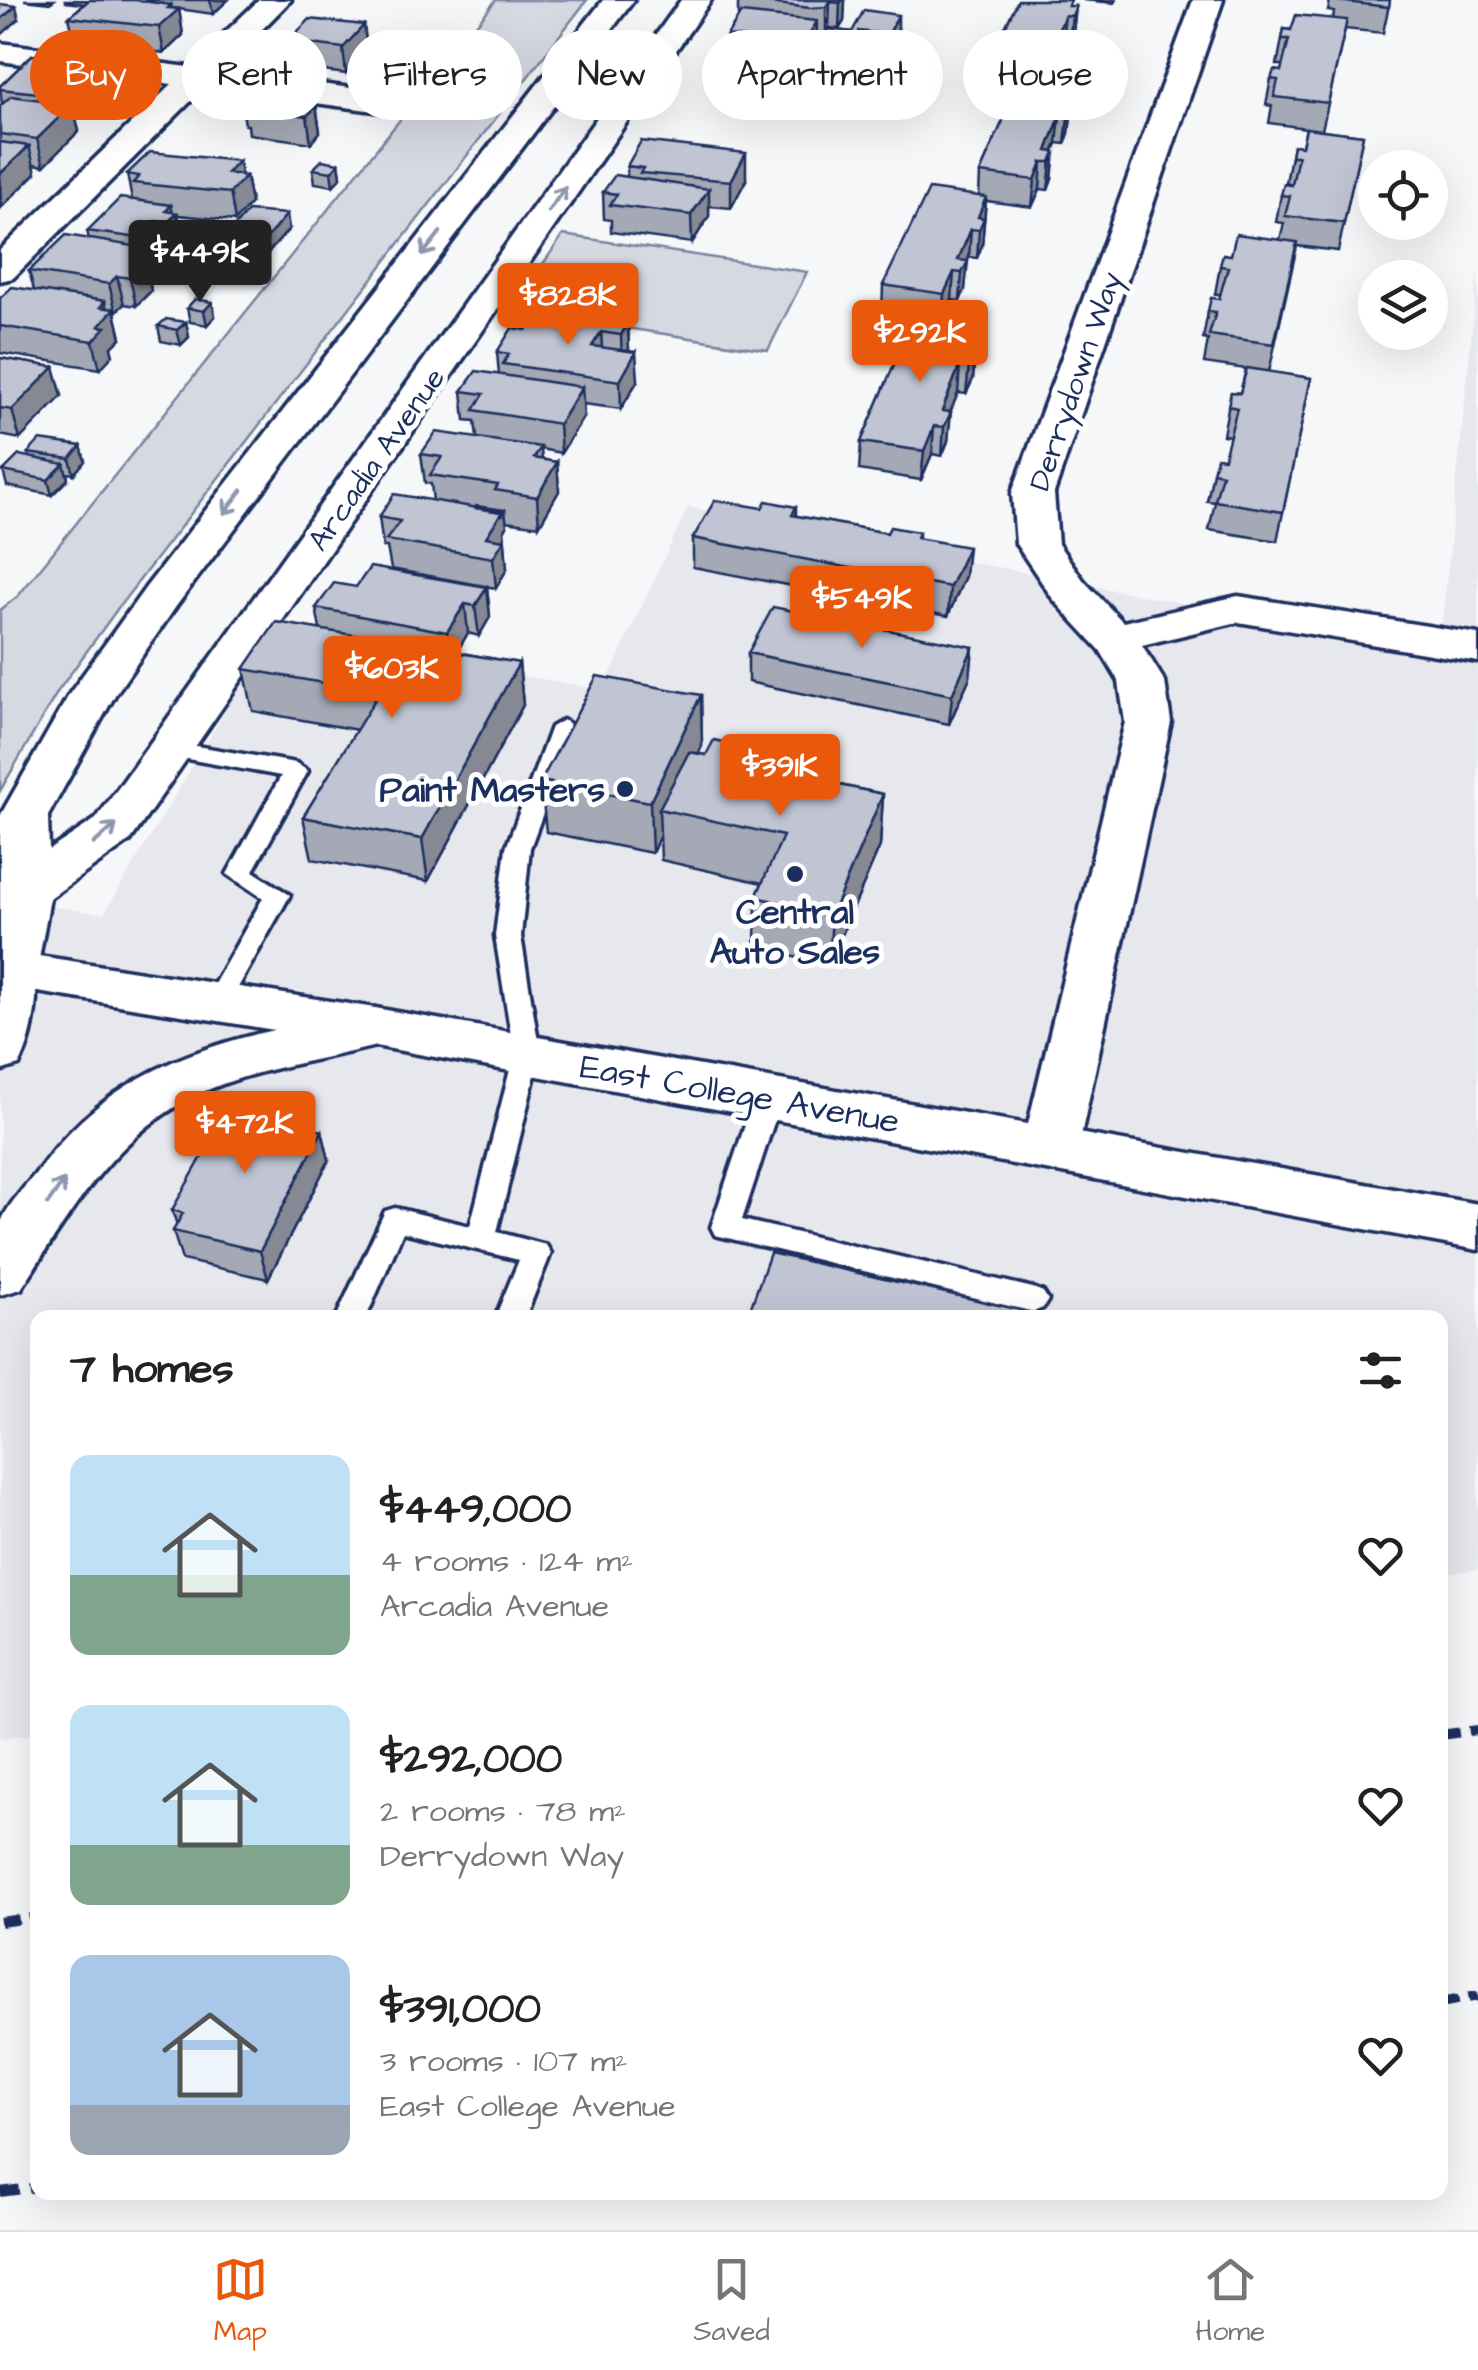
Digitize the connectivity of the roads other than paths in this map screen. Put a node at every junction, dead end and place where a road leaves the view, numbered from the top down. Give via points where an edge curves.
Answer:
1 (276, 0) edge
2 (619, 0) edge
3 (696, 0) edge
4 (1208, 0) edge
5 (246, 30) edge
6 (0, 52) edge
7 (182, 76) edge
8 (182, 94) edge
9 (0, 270) edge
10 (1114, 638) junction
11 (1478, 648) edge
12 (563, 727) dead end
13 (173, 750) junction
14 (12, 824) edge
15 (26, 890) junction
16 (6, 969) edge
17 (218, 1000) junction
18 (375, 1027) junction
19 (0, 1051) edge
20 (527, 1054) junction
21 (768, 1098) junction
22 (1050, 1150) junction
23 (1478, 1227) edge
24 (481, 1237) junction
25 (0, 1272) edge
26 (1033, 1300) dead end
27 (354, 1310) edge
28 (513, 1310) edge

1 - 5 street
2 -> 14 street via 161,596
13 -> 3 street, Arcadia Avenue
4 - 10 street, Derrydown Way via 1033,493 1037,544 1068,590
6 - 7 street
8 - 9 street
10 - 11 street via 1238,609
10 - 22 street, Derrydown Way via 1142,682 1148,722
12 - 20 lane via 518,848 508,936
15 -> 13 street, Arcadia Avenue via 113,830
13 - 17 lane via 296,770 238,874 277,895
14 - 15 street
15 - 16 street
16 - 17 street, East College Avenue
16 - 19 street
17 - 18 street, East College Avenue
18 - 20 street, East College Avenue
25 -> 18 street via 82,1154 138,1100 214,1065
20 - 21 street, East College Avenue
20 - 24 lane
21 - 22 street, East College Avenue
21 - 26 lane via 725,1227
22 - 23 street, East College Avenue
24 - 27 lane via 395,1219
24 - 28 lane via 536,1253

